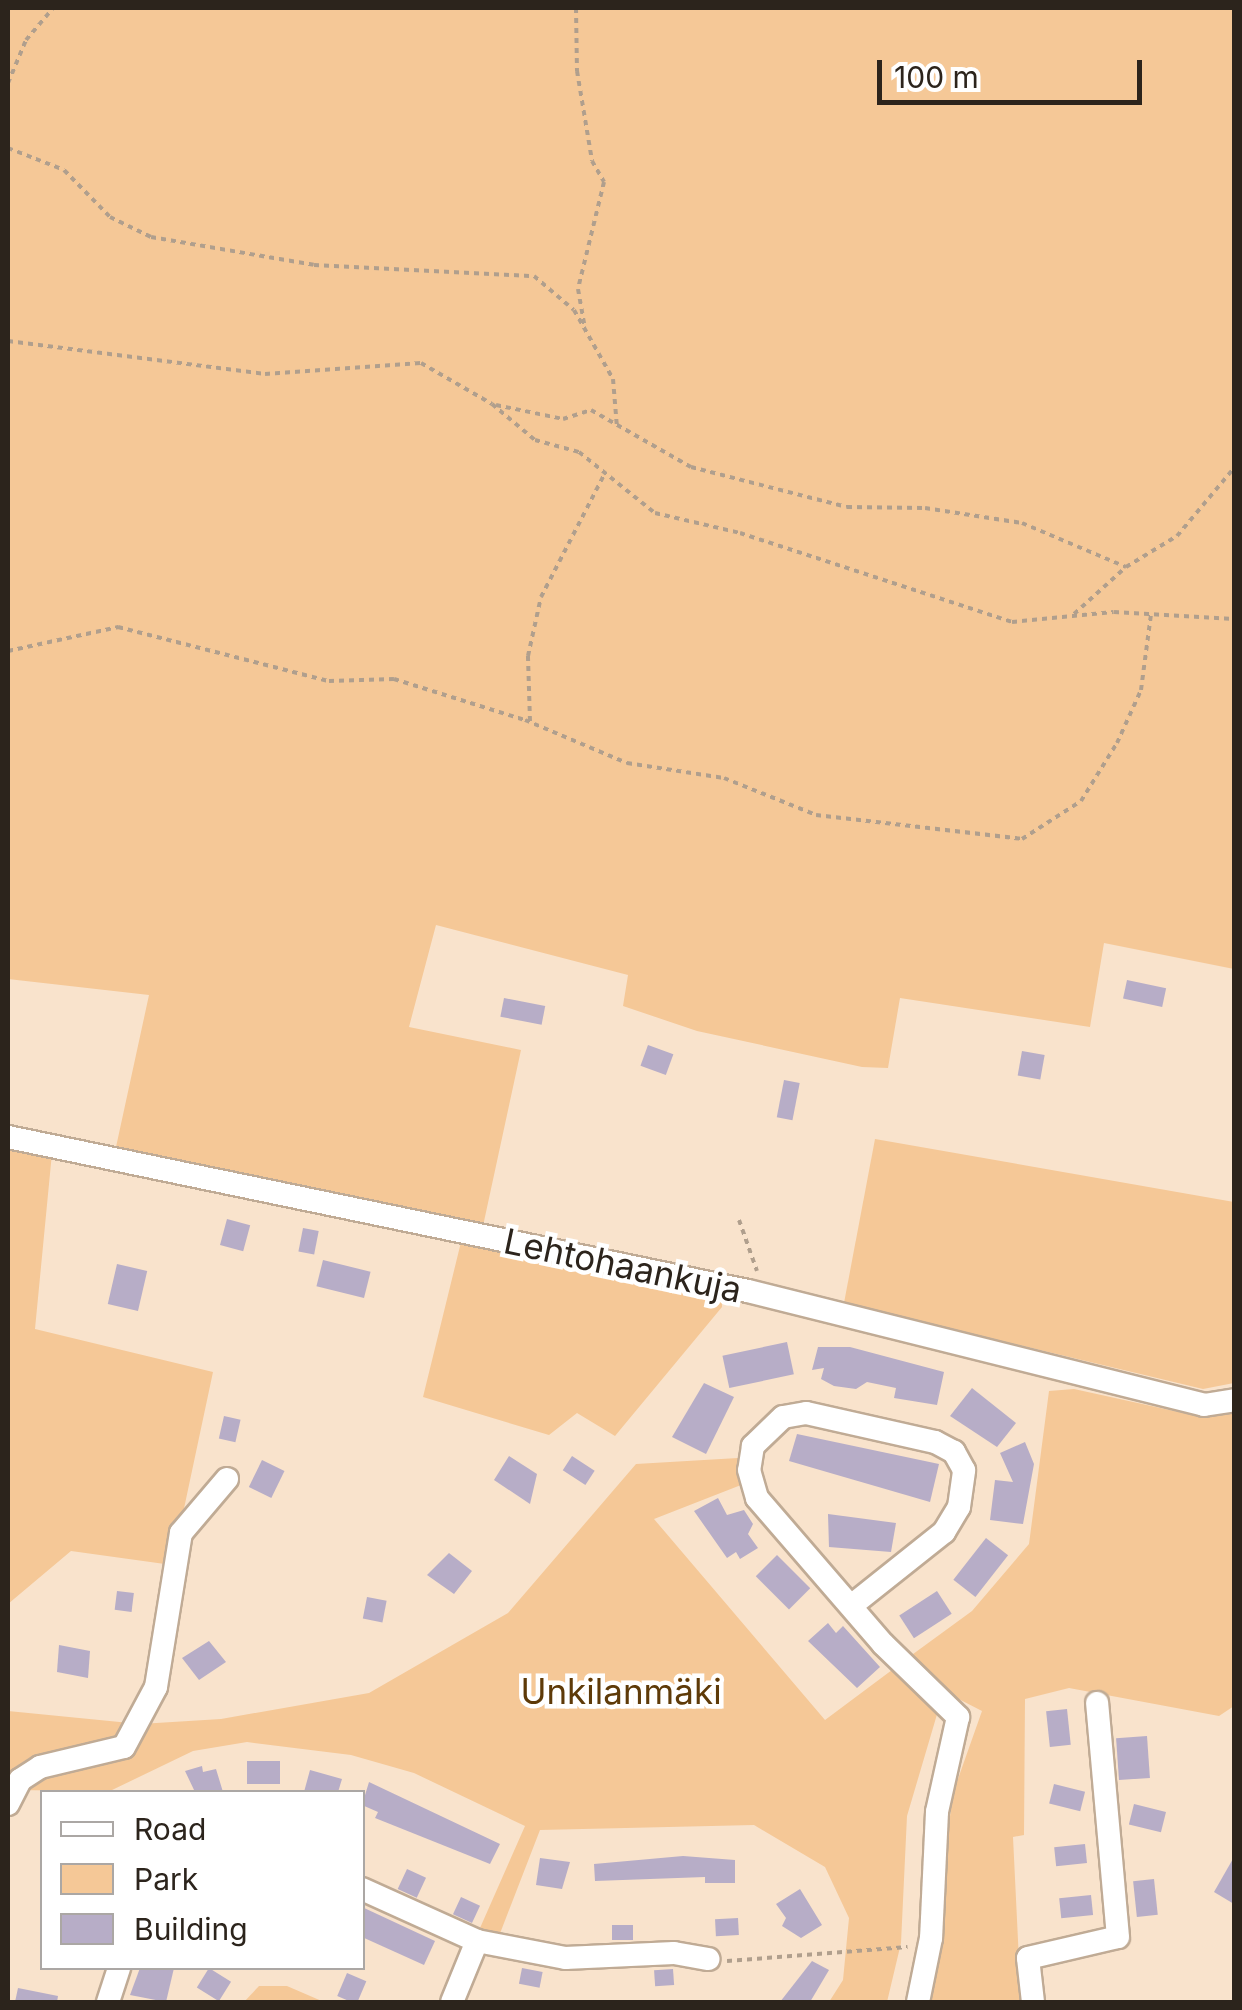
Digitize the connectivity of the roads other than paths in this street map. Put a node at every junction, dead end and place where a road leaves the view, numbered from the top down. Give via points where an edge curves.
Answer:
1 (8, 1138) edge
2 (1234, 1400) edge
3 (227, 1479) dead end
4 (851, 1606) junction
5 (1097, 1703) dead end
6 (8, 1804) edge
7 (365, 1890) edge
8 (478, 1941) junction
9 (708, 1959) road end
10 (118, 1970) edge
11 (108, 2002) edge
12 (452, 2002) edge
13 (918, 2002) edge
14 (1032, 2002) edge

1 - 2 street, Lehtohaankuja via 764,1296 1204,1405
3 - 6 street via 181,1533 160,1634 162,1665 140,1724 124,1747 40,1766 20,1780
4 - 4 street via 757,1498 749,1470 753,1446 783,1417 806,1413 935,1442 954,1452 964,1470 959,1508 944,1532
4 - 13 street via 958,1717 937,1812 931,1938
5 - 14 street via 1118,1937 1028,1958
7 - 8 street
8 - 9 street via 564,1958 674,1953
8 - 12 street
10 - 11 street

